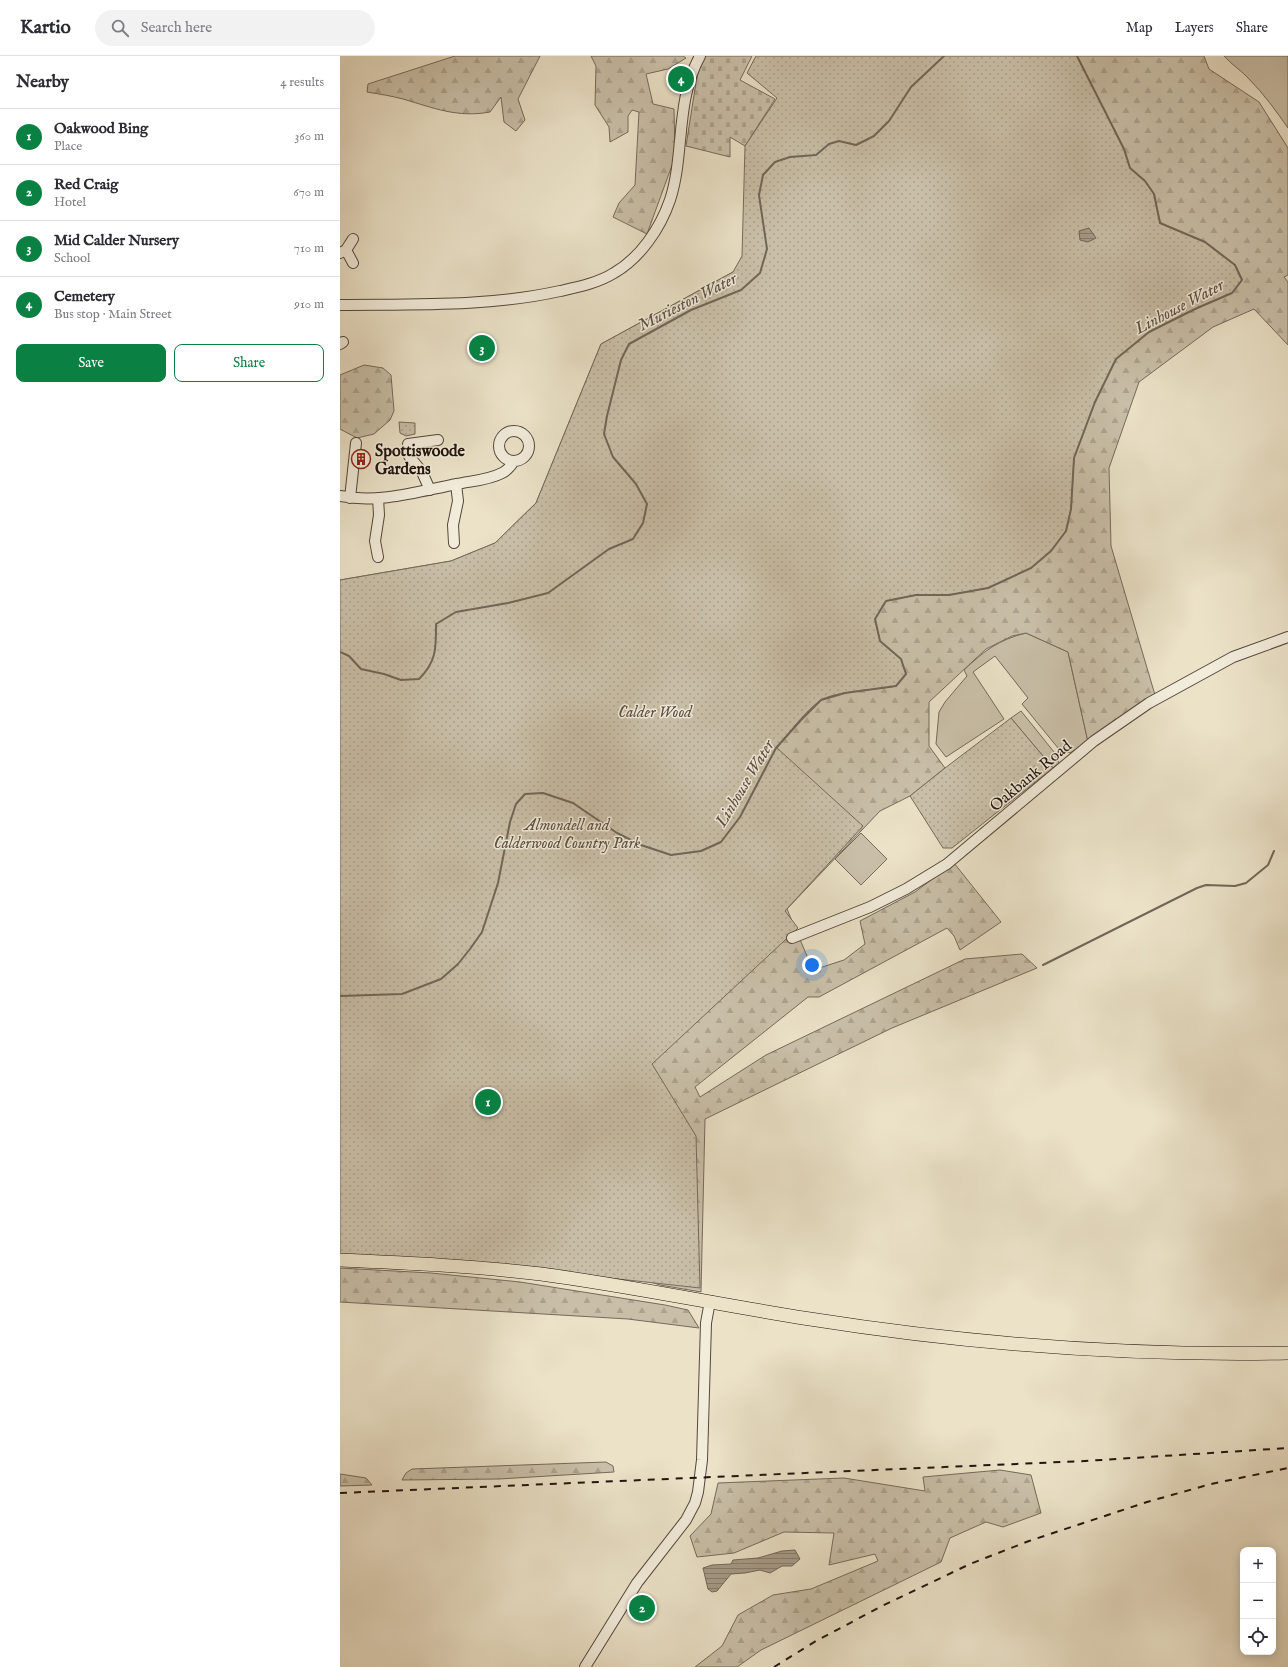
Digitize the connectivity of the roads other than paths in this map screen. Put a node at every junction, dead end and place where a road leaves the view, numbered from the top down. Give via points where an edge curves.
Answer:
1 (700, 56) edge
2 (353, 239) dead end
3 (343, 251) edge
4 (353, 263) dead end
5 (340, 305) edge
6 (438, 440) dead end
7 (356, 443) dead end
8 (514, 461) dead end
9 (456, 484) junction
10 (430, 490) junction
11 (345, 497) edge
12 (378, 498) junction
13 (456, 538) dead end
14 (378, 557) dead end
15 (1288, 637) edge
16 (792, 938) dead end
17 (340, 1260) edge
18 (710, 1301) junction
19 (1288, 1353) edge
20 (585, 1667) edge

1 - 5 street via 683,107 676,175 670,200 644,247 630,262 613,273 575,288 534,297 432,304
2 - 3 street
3 - 4 street
6 - 10 street via 408,444 409,456 422,472
7 - 11 street
8 - 9 street via 510,468 491,478
9 - 10 street
9 - 13 street via 458,501 453,526
10 - 12 street
11 - 12 street
12 - 14 street via 379,515 375,541
15 - 16 street, Oakbank Road via 1233,657 1149,703 1094,741 947,864 913,885 870,907
17 - 18 main road via 458,1266 542,1275
18 - 19 main road via 811,1319 992,1342 1152,1352
18 - 20 street via 706,1323 702,1460 695,1502 686,1520 637,1583

